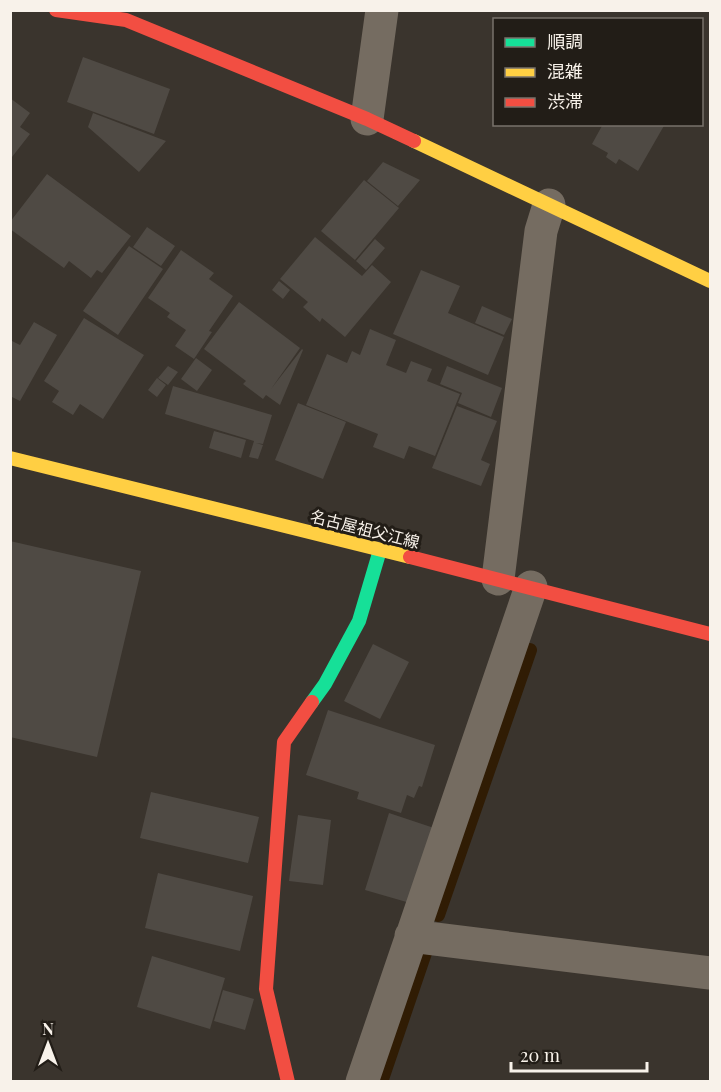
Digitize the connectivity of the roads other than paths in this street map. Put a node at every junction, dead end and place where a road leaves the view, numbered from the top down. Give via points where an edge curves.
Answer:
1 (56, 10) edge
2 (382, 10) edge
3 (367, 119) junction
4 (549, 206) junction
5 (711, 281) edge
6 (10, 458) edge
7 (380, 550) junction
8 (498, 579) junction
9 (531, 587) junction
10 (711, 634) edge
11 (411, 936) junction
12 (711, 973) edge
13 (288, 1082) edge
14 (362, 1082) edge

1 - 3 street via 126,20
2 - 3 street
3 - 4 street
4 - 5 street
4 - 8 street via 541,231
6 - 7 street, 名古屋祖父江線
7 - 8 street, 名古屋祖父江線
7 - 13 street via 358,621 325,684 284,742 266,989
8 - 9 street, 名古屋祖父江線
9 - 10 street, 名古屋祖父江線
9 - 11 street
11 - 12 street
11 - 14 street

